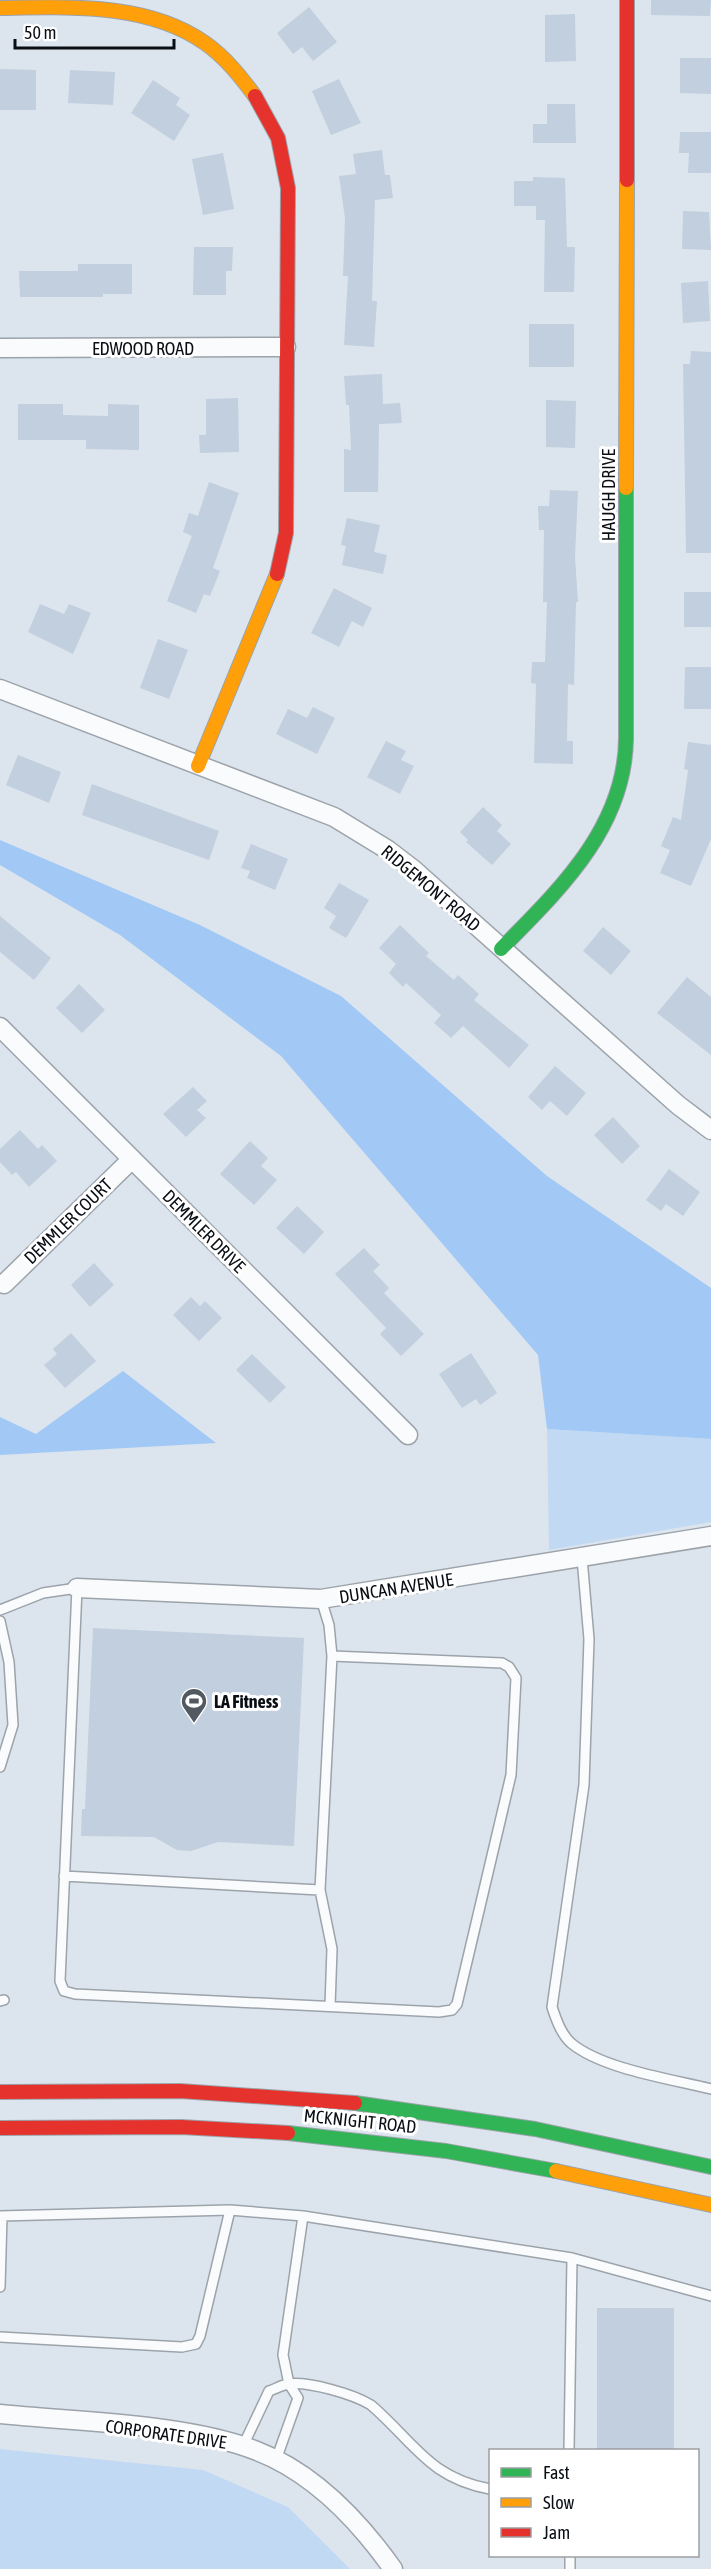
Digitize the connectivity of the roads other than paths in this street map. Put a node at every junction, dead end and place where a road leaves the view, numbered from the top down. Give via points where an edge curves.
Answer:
1 (627, 0) edge
2 (0, 8) edge
3 (286, 347) junction
4 (0, 348) edge
5 (0, 689) edge
6 (198, 766) junction
7 (501, 949) junction
8 (0, 1026) edge
9 (711, 1130) edge
10 (132, 1159) junction
11 (4, 1284) dead end
12 (408, 1435) dead end
13 (711, 1536) edge
14 (582, 1558) junction
15 (77, 1588) junction
16 (321, 1599) junction
17 (0, 1610) edge
18 (0, 1621) edge
19 (332, 1656) junction
20 (0, 1767) edge
21 (64, 1875) junction
22 (320, 1890) junction
23 (330, 2006) junction
24 (711, 2089) edge
25 (0, 2092) edge
26 (0, 2128) edge
27 (711, 2167) edge
28 (711, 2205) edge
29 (230, 2210) junction
30 (1, 2216) edge
31 (303, 2216) junction
32 (572, 2258) junction
33 (0, 2287) edge
34 (711, 2296) edge
35 (0, 2337) edge
36 (289, 2384) junction
37 (0, 2414) edge
38 (243, 2446) junction
39 (569, 2449) edge
40 (276, 2460) junction
41 (489, 2489) edge
42 (393, 2569) edge

1 - 7 main road, HAUGH DRIVE via 624,772 609,818 585,857
2 - 3 main road via 95,8 143,15 185,31 219,54 242,76 266,112 283,151 287,201
3 - 4 street, EDWOOD ROAD
3 - 6 main road via 286,533 276,578
5 - 6 street, RIDGEMONT ROAD
6 - 7 street, RIDGEMONT ROAD via 334,817 360,832 414,870
7 - 9 street, RIDGEMONT ROAD
8 - 10 street, DEMMLER DRIVE
10 - 11 street, DEMMLER COURT
10 - 12 street, DEMMLER DRIVE
13 - 14 street, DUNCAN AVENUE
14 - 16 street, DUNCAN AVENUE
14 - 24 lane via 589,1639 584,1785 552,2007 557,2024 571,2043 609,2063
15 - 16 street, DUNCAN AVENUE
15 - 17 lane via 43,1593
15 - 21 lane
16 - 19 lane
18 - 20 lane via 9,1662 13,1725
19 - 22 lane
19 - 23 lane via 502,1663 516,1678 511,1774 457,2004 452,2010 439,2012
21 - 22 lane
21 - 23 lane via 60,1981 69,1993
22 - 23 lane via 332,1949
25 - 27 main road, MCKNIGHT ROAD via 120,2088 330,2099 537,2128
26 - 28 main road, MCKNIGHT ROAD via 120,2124 327,2134 530,2163
29 - 30 lane
29 - 31 lane
29 - 35 lane via 196,2344 182,2347
30 - 33 lane
31 - 32 lane
31 - 36 lane via 283,2355
32 - 34 lane
32 - 39 lane
36 - 38 lane via 270,2391
36 - 40 lane via 298,2398
36 - 41 lane via 362,2399 434,2467 461,2481
37 - 38 street, CORPORATE DRIVE via 182,2433
38 - 40 street, CORPORATE DRIVE
40 - 42 street, CORPORATE DRIVE via 314,2484 348,2513

